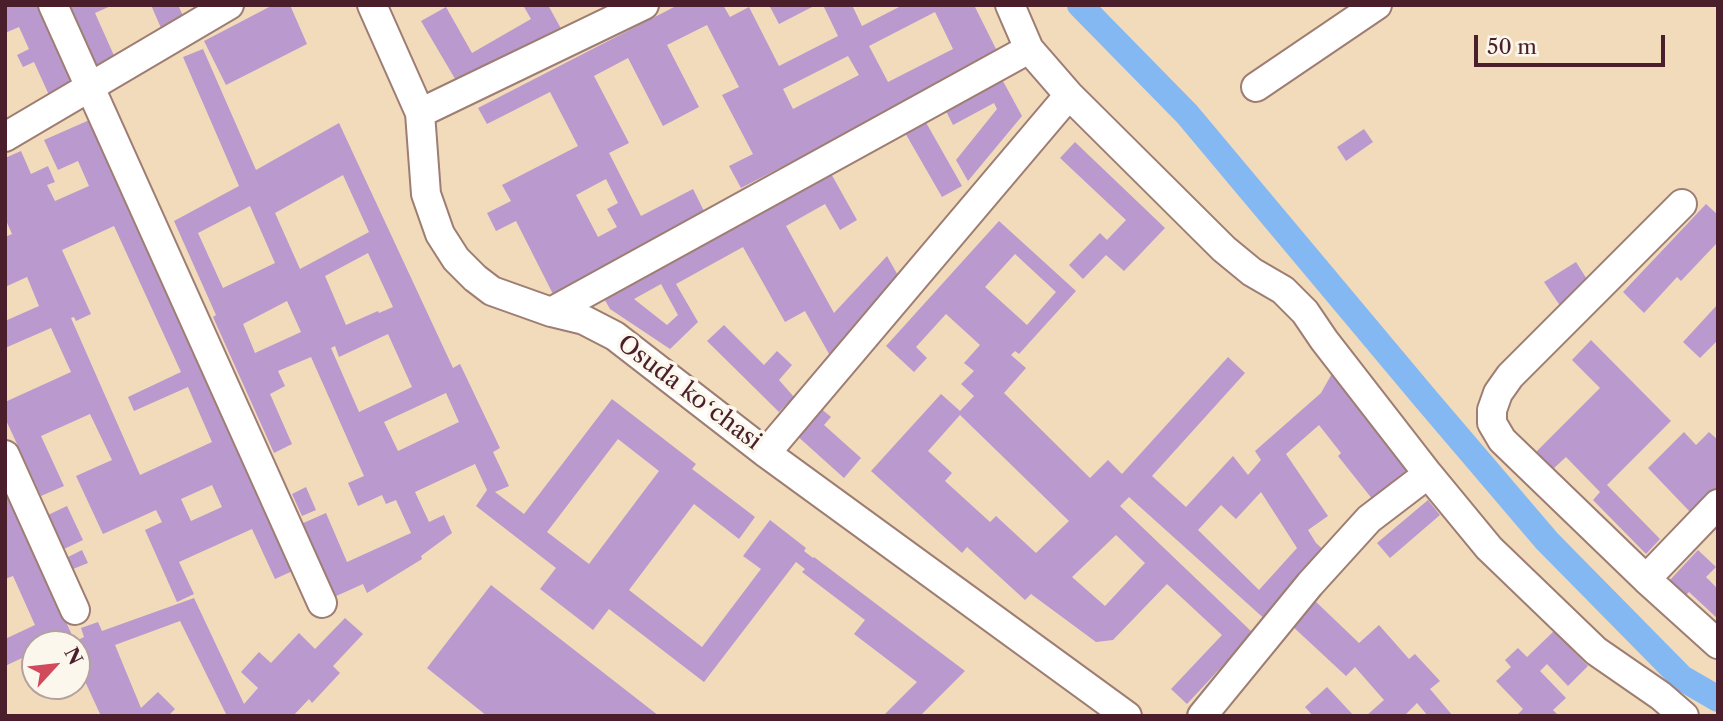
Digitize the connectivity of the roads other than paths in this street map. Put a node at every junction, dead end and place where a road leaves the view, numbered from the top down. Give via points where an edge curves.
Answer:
1 (53, 5) edge
2 (229, 5) edge
3 (372, 5) edge
4 (644, 5) edge
5 (1010, 5) edge
6 (1377, 5) edge
7 (1029, 50) junction
8 (89, 88) junction
9 (1256, 88) dead end
10 (1069, 95) junction
11 (420, 113) junction
12 (5, 137) edge
13 (1682, 204) dead end
14 (551, 312) junction
15 (766, 453) junction
16 (5, 455) edge
17 (1428, 474) junction
18 (1718, 504) edge
19 (1646, 579) junction
20 (322, 603) dead end
21 (75, 610) dead end
22 (1718, 644) edge
23 (1128, 716) edge
24 (1202, 716) edge
25 (1684, 716) edge

1 - 8 street
2 - 8 street
3 - 11 street, Osuda koʻchasi
4 - 11 street
5 - 7 street
6 - 9 street
7 - 10 street
7 - 14 street
8 - 12 street
8 - 20 street
10 - 15 street
10 - 17 street via 1224,249 1283,290 1305,312
11 - 14 street, Osuda koʻchasi via 426,194 440,234 456,259 492,291
13 - 19 street via 1510,376 1492,410 1492,423 1503,440
14 - 15 street, Osuda koʻchasi via 584,320 615,336
15 - 23 street, Osuda koʻchasi
16 - 21 street
17 - 24 street via 1368,519
17 - 25 street via 1489,548 1596,651
18 - 19 street
19 - 22 street

